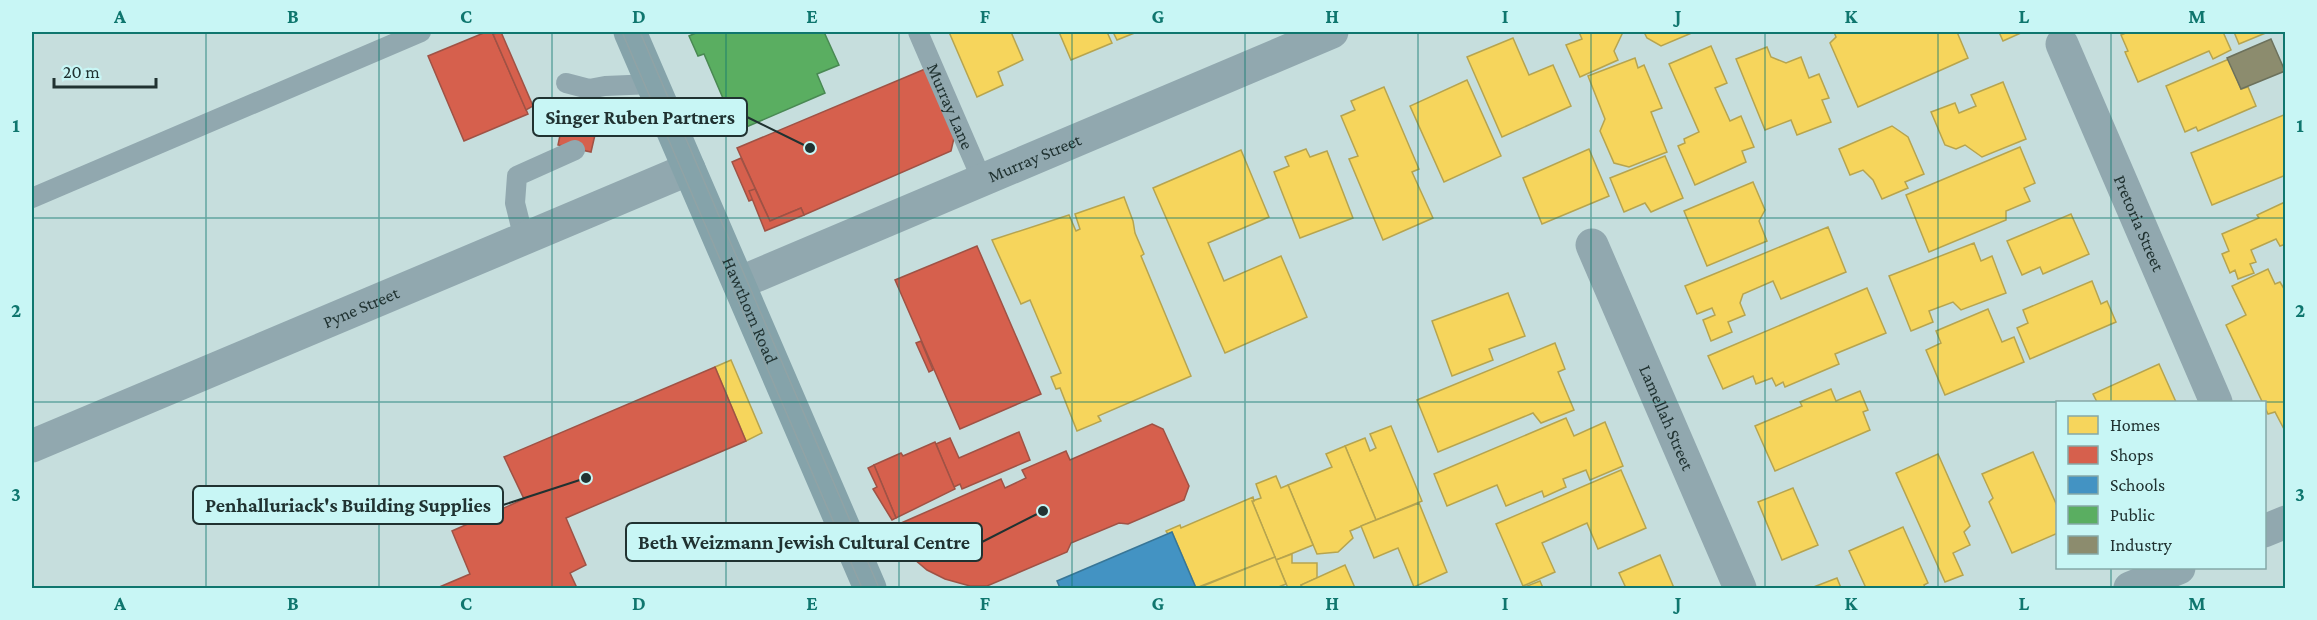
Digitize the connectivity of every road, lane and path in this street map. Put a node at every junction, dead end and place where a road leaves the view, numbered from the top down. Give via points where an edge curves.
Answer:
1 (422, 32) edge
2 (630, 32) edge
3 (918, 32) edge
4 (1332, 32) edge
5 (2062, 44) dead end
6 (566, 83) dead end
7 (653, 84) junction
8 (575, 150) dead end
9 (689, 169) junction
10 (982, 180) junction
11 (32, 198) edge
12 (524, 239) junction
13 (1592, 245) dead end
14 (739, 283) junction
15 (2217, 401) edge
16 (32, 446) edge
17 (2175, 569) edge
18 (870, 588) edge
19 (1740, 588) edge
20 (2130, 588) edge

1 - 11 lane
2 - 7 main road, Hawthorn Road
3 - 10 lane, Murray Lane
4 - 10 street, Murray Street
5 - 15 street, Pretoria Street
6 - 7 lane via 588,97 605,86
7 - 9 main road, Hawthorn Road
8 - 12 lane via 517,176 515,203
9 - 12 street, Pyne Street
9 - 14 main road, Hawthorn Road
10 - 14 street, Murray Street
12 - 16 street, Pyne Street
13 - 19 street, Lamellah Street
14 - 18 main road, Hawthorn Road
17 - 20 street

